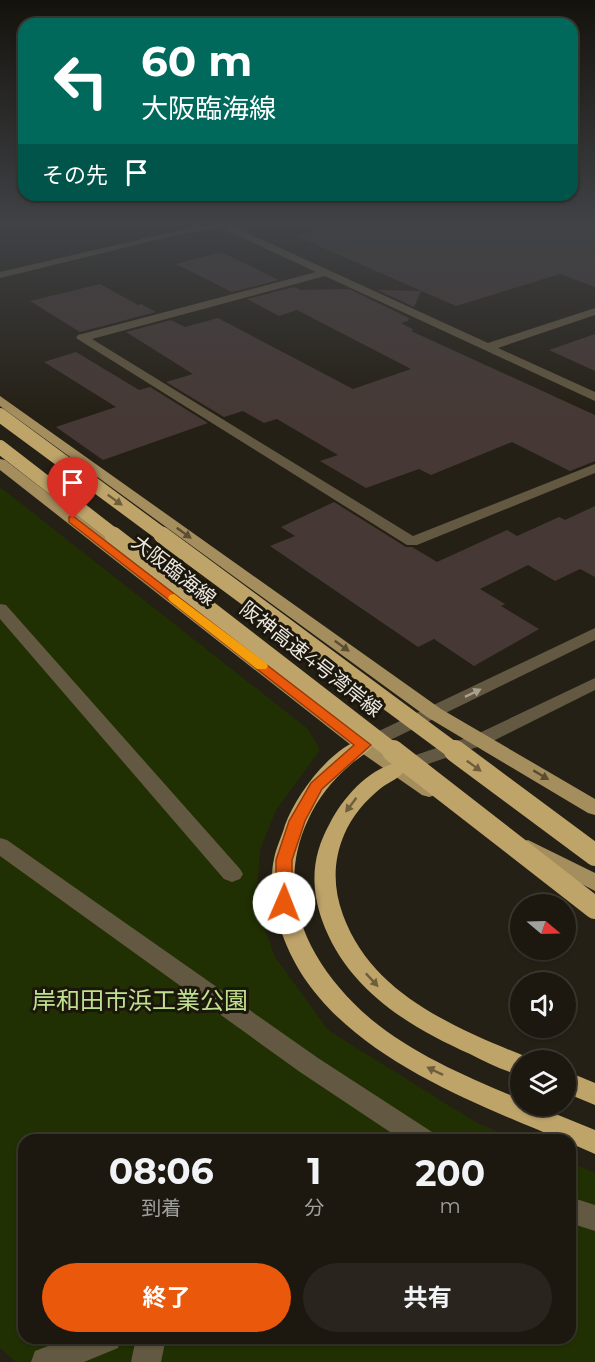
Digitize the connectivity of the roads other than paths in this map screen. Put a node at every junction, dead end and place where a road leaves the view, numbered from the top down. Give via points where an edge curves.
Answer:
1 (267, 289) edge
2 (359, 289) edge
3 (595, 311) edge
4 (488, 347) junction
5 (595, 397) edge
6 (0, 400) edge
7 (0, 415) edge
8 (0, 447) edge
9 (0, 463) edge
10 (595, 468) edge
11 (4, 616) edge
12 (595, 633) edge
13 (595, 683) edge
14 (434, 713) junction
15 (482, 739) junction
16 (363, 745) junction
17 (396, 769) junction
18 (595, 808) edge
19 (0, 845) edge
20 (595, 855) edge
21 (232, 874) dead end
22 (595, 883) edge
23 (595, 908) edge
24 (510, 1061) edge
25 (576, 1086) edge
26 (595, 1094) edge
27 (414, 1134) edge
28 (576, 1134) edge
29 (576, 1134) edge
30 (595, 1142) edge
31 (576, 1212) edge
32 (595, 1218) edge
33 (93, 1344) edge
34 (150, 1344) edge
35 (57, 1360) edge
36 (146, 1362) edge

1 - 10 street via 82,338 412,542
2 - 4 street
3 - 4 street
4 - 5 street
6 -> 14 main road, 大阪臨海線
7 -> 20 highway, 阪神高速4号湾岸線, bridge
8 - 23 highway, 阪神高速4号湾岸線, bridge
9 - 16 main road, 大阪臨海線
11 - 21 street
14 -> 12 street
13 - 15 street
14 - 15 main road, 大阪臨海線
14 - 16 street
15 - 17 street
15 -> 18 main road, 大阪臨海線
16 - 17 main road, 大阪臨海線
29 -> 16 highway via 418,1063 364,1027 326,988 297,945 284,903 284,860 297,821 316,786
17 - 22 main road, 大阪臨海線 via 480,822
17 -> 24 highway via 354,800 337,826 326,856 324,891 332,924 350,956 380,989 420,1019
19 - 27 street via 299,1058
25 - 26 highway
30 -> 28 highway
31 - 32 street
33 - 35 street
34 - 36 street

